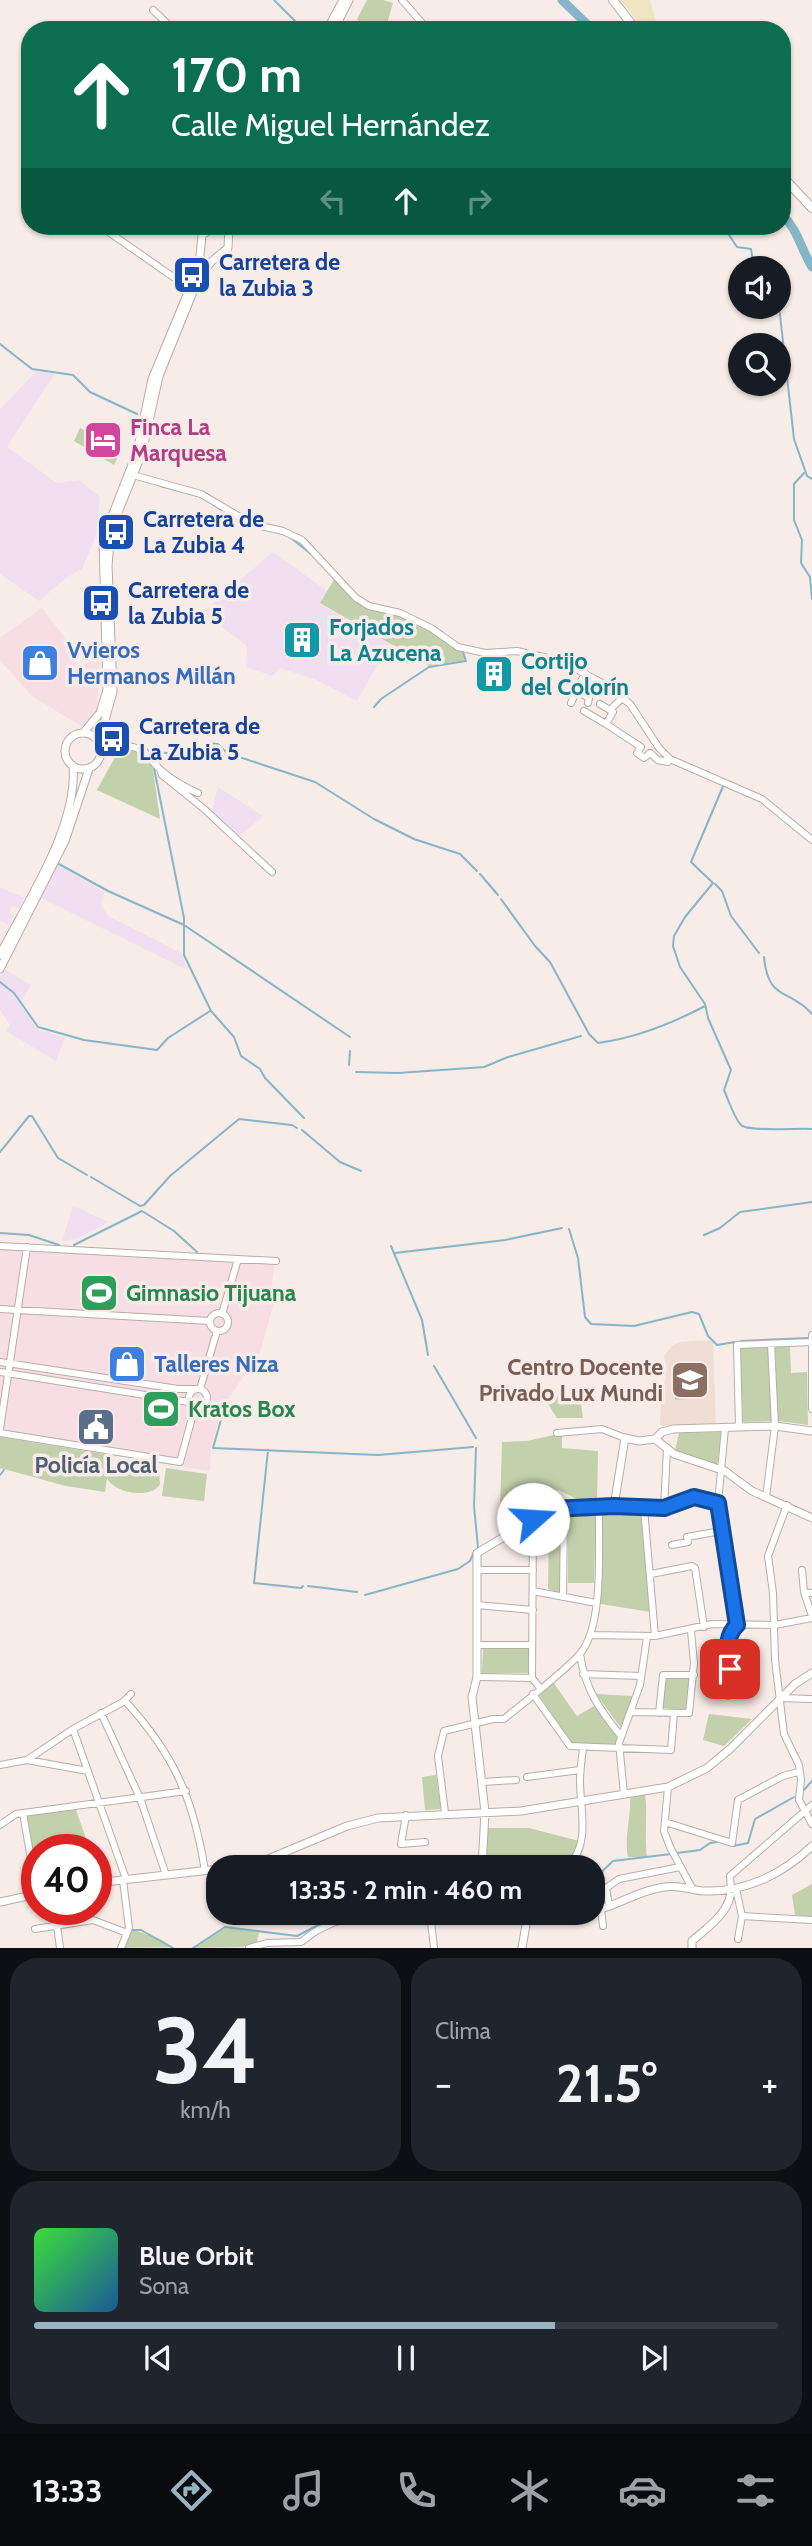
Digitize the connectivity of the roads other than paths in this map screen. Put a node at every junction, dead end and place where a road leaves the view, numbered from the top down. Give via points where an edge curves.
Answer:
1 (343, 0) edge
2 (349, 0) edge
3 (402, 0) edge
4 (614, 0) edge
5 (153, 10) dead end
6 (164, 21) edge
7 (332, 21) edge
8 (338, 21) edge
9 (420, 21) edge
10 (629, 21) edge
11 (791, 186) edge
12 (812, 208) edge
13 (113, 235) edge
14 (202, 235) edge
15 (228, 235) edge
16 (203, 249) junction
17 (217, 256) junction
18 (188, 288) junction
19 (134, 475) junction
20 (585, 673) junction
21 (577, 691) junction
22 (623, 697) junction
23 (588, 703) dead end
24 (571, 704) dead end
25 (600, 704) dead end
26 (610, 710) junction
27 (584, 711) dead end
28 (606, 724) junction
29 (83, 733) junction
30 (99, 741) junction
31 (102, 751) junction
32 (670, 759) junction
33 (73, 766) junction
34 (89, 769) junction
35 (161, 771) junction
36 (198, 793) dead end
37 (812, 840) edge
38 (272, 872) dead end
39 (0, 955) edge
40 (0, 969) edge
41 (0, 1246) edge
42 (27, 1247) junction
43 (238, 1259) junction
44 (276, 1261) dead end
45 (0, 1309) edge
46 (18, 1310) junction
47 (222, 1314) junction
48 (210, 1321) junction
49 (217, 1331) junction
50 (812, 1340) edge
51 (771, 1344) junction
52 (0, 1362) edge
53 (10, 1363) junction
54 (0, 1372) edge
55 (8, 1374) junction
56 (197, 1389) junction
57 (812, 1390) edge
58 (192, 1405) junction
59 (812, 1409) edge
60 (775, 1426) junction
61 (739, 1427) junction
62 (725, 1428) junction
63 (0, 1431) edge
64 (812, 1432) edge
65 (557, 1433) dead end
66 (625, 1438) junction
67 (655, 1439) junction
68 (667, 1448) junction
69 (720, 1469) junction
70 (766, 1497) junction
71 (718, 1503) junction
72 (787, 1505) junction
73 (614, 1506) junction
74 (599, 1507) junction
75 (564, 1508) junction
76 (644, 1508) junction
77 (664, 1508) junction
78 (812, 1518) edge
79 (533, 1519) junction
80 (721, 1531) junction
81 (672, 1545) dead end
82 (477, 1570) junction
83 (533, 1570) junction
84 (802, 1570) dead end
85 (651, 1574) junction
86 (533, 1591) junction
87 (808, 1592) edge
88 (563, 1597) junction
89 (596, 1603) junction
90 (477, 1605) junction
91 (533, 1610) junction
92 (812, 1617) edge
93 (737, 1625) junction
94 (775, 1625) junction
95 (704, 1627) junction
96 (691, 1631) junction
97 (591, 1635) junction
98 (651, 1637) junction
99 (477, 1645) junction
100 (532, 1645) junction
101 (580, 1654) junction
102 (812, 1673) edge
103 (583, 1674) junction
104 (694, 1675) junction
105 (477, 1676) junction
106 (641, 1676) junction
107 (532, 1678) junction
108 (540, 1688) junction
109 (131, 1694) dead end
110 (533, 1694) junction
111 (728, 1696) dead end
112 (780, 1698) junction
113 (812, 1699) edge
114 (124, 1702) junction
115 (631, 1712) junction
116 (101, 1713) junction
117 (659, 1713) junction
118 (674, 1713) junction
119 (475, 1724) junction
120 (73, 1729) junction
121 (621, 1735) junction
122 (583, 1747) junction
123 (620, 1749) junction
124 (27, 1760) junction
125 (0, 1765) edge
126 (580, 1770) junction
127 (88, 1771) junction
128 (798, 1772) junction
129 (527, 1777) dead end
130 (516, 1780) dead end
131 (483, 1782) junction
132 (668, 1787) junction
133 (185, 1792) junction
134 (624, 1794) junction
135 (140, 1798) junction
136 (582, 1802) junction
137 (99, 1803) junction
138 (812, 1805) edge
139 (805, 1811) junction
140 (485, 1812) junction
141 (23, 1813) junction
142 (445, 1813) junction
143 (406, 1815) junction
144 (665, 1822) junction
145 (812, 1824) edge
146 (0, 1825) edge
147 (27, 1834) edge
148 (425, 1842) dead end
149 (812, 1846) edge
150 (278, 1855) edge
151 (483, 1855) edge
152 (578, 1855) edge
153 (680, 1867) junction
154 (203, 1871) junction
155 (206, 1871) edge
156 (166, 1875) junction
157 (124, 1880) junction
158 (112, 1881) edge
159 (692, 1888) junction
160 (734, 1889) junction
161 (605, 1892) edge
162 (21, 1897) edge
163 (0, 1902) edge
164 (605, 1907) edge
165 (742, 1916) junction
166 (812, 1920) edge
167 (57, 1925) joint
168 (106, 1925) edge
169 (329, 1925) edge
170 (431, 1925) edge
171 (526, 1925) edge
172 (35, 1929) dead end
173 (127, 1933) junction
174 (738, 1939) dead end
175 (692, 1944) edge
176 (302, 1945) edge
177 (60, 1948) edge
178 (121, 1948) edge
179 (248, 1948) edge
180 (434, 1948) edge
181 (522, 1948) edge
182 (684, 1948) edge

1 - 7 street
2 - 8 street
3 - 9 street
4 - 10 main road
5 - 6 street
11 - 12 main road
13 - 18 street
14 - 16 street
15 - 17 street via 228,248
16 - 17 street
16 - 18 street
17 - 19 street via 200,277 159,376
18 - 29 street via 152,379 137,452 103,539 107,690 100,713
19 - 20 street via 201,494 252,524 292,534 361,602 400,613 458,647 485,653 517,651 568,663
19 - 30 street via 109,542 113,692
20 - 21 street
20 - 22 street
21 - 23 street via 589,698
21 - 24 street
22 - 26 street
22 - 32 street
25 - 26 street
26 - 28 street
27 - 28 street
28 - 32 street via 641,747 638,753 644,758 650,753 661,761
29 - 30 street
29 - 33 street via 72,737 66,746 66,757
30 - 31 street
31 - 34 street
31 - 35 street via 126,746 138,749 154,759
32 - 37 street via 773,806
33 - 34 street
33 - 39 street via 67,818
34 - 40 street via 65,841
35 - 36 street
35 - 38 street
41 - 42 street
42 - 43 street
42 - 46 street
43 - 44 street
43 - 47 street
45 - 46 street
46 - 48 street
46 - 53 street
47 - 48 street
47 - 49 street via 227,1325
48 - 49 street
49 - 56 street
50 - 51 street
50 - 57 street
51 - 60 street
51 - 61 street via 737,1345
52 - 53 street
53 - 55 street
53 - 56 street
54 - 55 street
55 - 58 street
55 - 63 street
56 - 58 street via 188,1396
56 - 58 street via 207,1395 207,1401 204,1406
57 - 59 street
58 - 63 street via 180,1461
60 - 61 street
60 - 64 street
60 - 70 street
61 - 62 street
62 - 67 street via 671,1430
62 - 69 street
65 - 66 street via 603,1429
66 - 67 street
66 - 73 street
67 - 68 street
68 - 69 street
68 - 77 street
69 - 70 street
69 - 71 street
70 - 72 street
71 - 77 street via 694,1497
71 - 80 street
72 - 78 street
72 - 94 street via 768,1556
73 - 74 street
73 - 76 street
74 - 75 street
74 - 89 street
75 - 79 street
75 - 88 street
76 - 77 street
76 - 85 street
79 - 82 street via 477,1553
79 - 83 street
80 - 81 street via 687,1537 688,1542
80 - 93 street
82 - 83 street
82 - 90 street
83 - 86 street
84 - 87 street
85 - 95 street via 695,1569
85 - 98 street
86 - 88 street
86 - 91 street
87 - 92 street
88 - 89 street
89 - 97 street
90 - 91 street
90 - 99 street
91 - 100 street
92 - 94 street
93 - 94 street
93 - 95 street
93 - 111 street via 728,1639
94 - 112 street
95 - 96 street
96 - 98 street
96 - 104 street
97 - 98 street
97 - 101 street
98 - 106 street
99 - 100 street
99 - 105 street
100 - 107 street
101 - 103 street
101 - 108 street
102 - 112 street
103 - 106 street
103 - 121 street via 604,1715
104 - 117 street via 663,1675
104 - 118 street via 691,1710
105 - 107 street
105 - 119 street via 472,1697
106 - 115 street
107 - 108 street
108 - 110 street
109 - 114 street
110 - 119 street via 505,1718
110 - 122 street via 570,1746
112 - 113 street
112 - 128 street via 784,1734 797,1757
112 - 132 street via 730,1749 706,1768
114 - 116 street
114 - 133 street via 147,1729
115 - 117 street
115 - 121 street
116 - 120 street
116 - 135 street
117 - 118 street
118 - 123 street via 671,1750
119 - 131 street
119 - 142 street via 444,1731 438,1756
120 - 124 street
120 - 127 street
121 - 123 street
122 - 123 street
122 - 126 street
123 - 134 street
124 - 125 street
124 - 127 street
126 - 129 street
126 - 136 street
127 - 137 street
128 - 139 street via 797,1794
128 - 144 street via 738,1800 732,1843
130 - 131 street
131 - 140 street
132 - 134 street
132 - 144 street
133 - 135 street
133 - 154 street
134 - 136 street
135 - 137 street
135 - 156 street
136 - 140 street
136 - 152 street via 583,1838
137 - 141 street
137 - 157 street
138 - 139 street
139 - 145 street
139 - 160 street via 730,1877
140 - 142 street
140 - 151 street
141 - 146 street
141 - 147 street
142 - 143 street
143 - 148 street via 401,1844
143 - 150 street via 346,1826
144 - 153 street via 664,1831
149 - 160 street via 764,1880
153 - 159 street
153 - 161 street via 618,1879
154 - 155 street
154 - 156 street
156 - 157 street
157 - 158 street
157 - 173 street
159 - 160 street
159 - 164 street via 679,1885 635,1893
160 - 165 street
160 - 175 street via 720,1916
162 - 163 street
165 - 166 street
165 - 174 street
167 - 172 street
167 - 177 street
168 - 173 street
169 - 176 street
170 - 180 street
171 - 181 street
173 - 178 street
175 - 182 street
176 - 179 street via 267,1943

